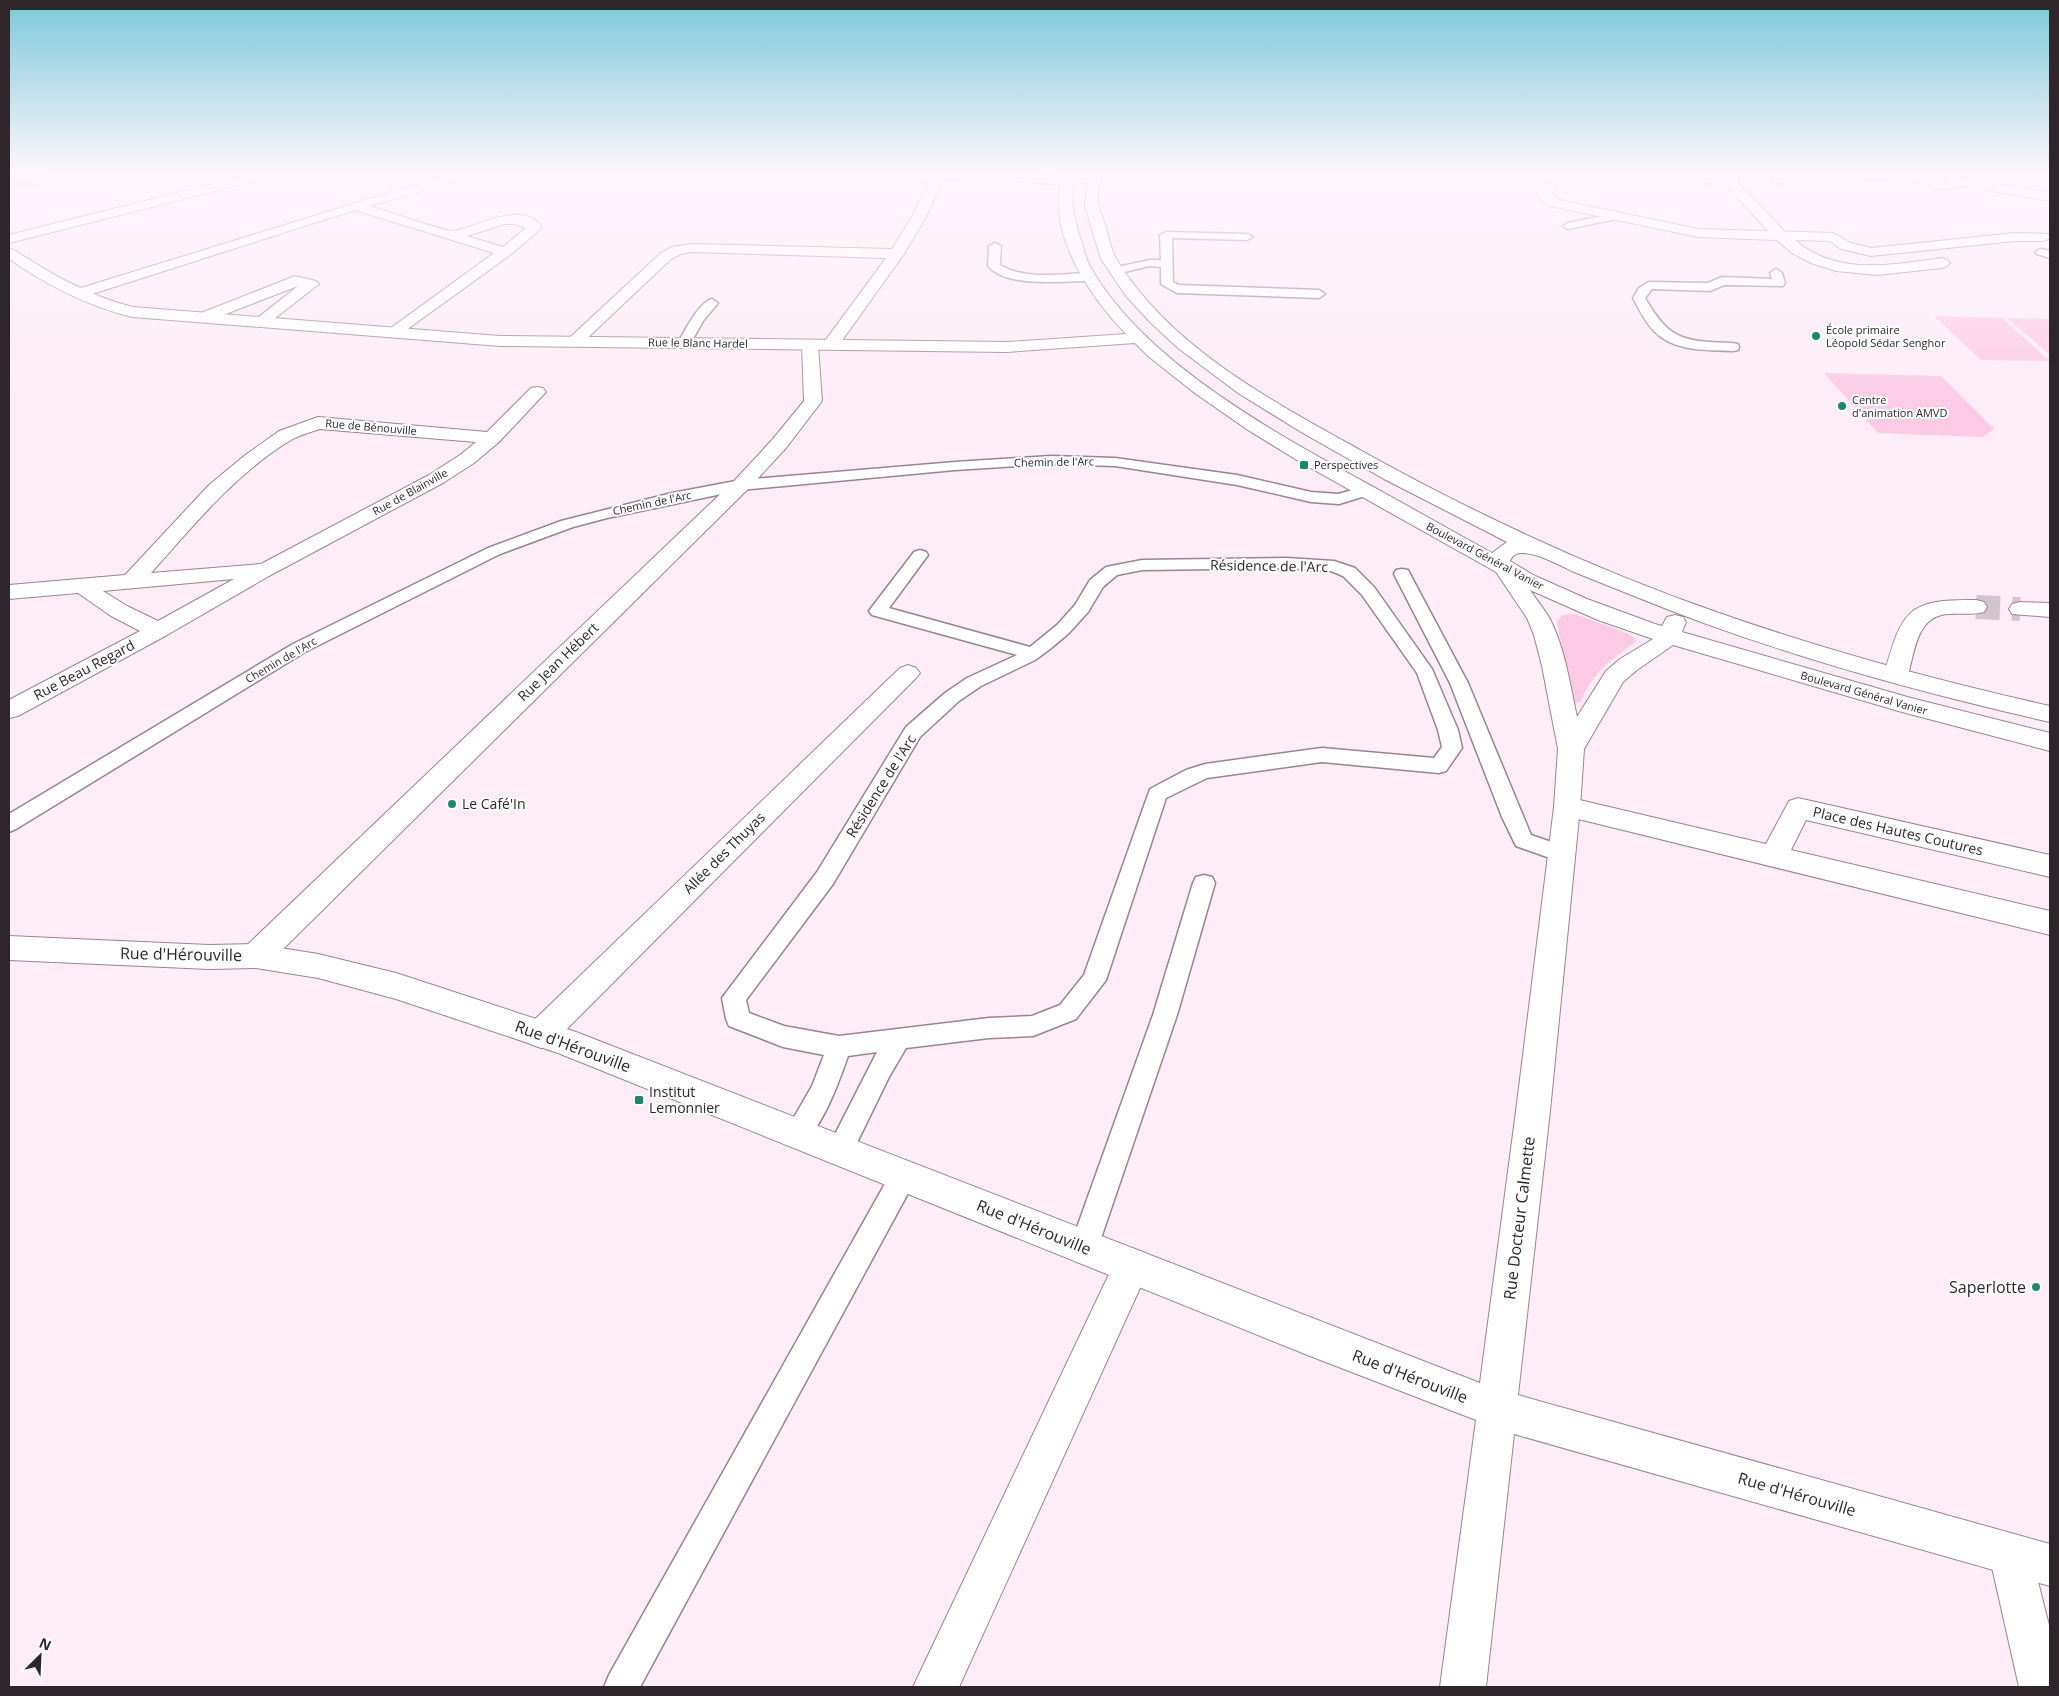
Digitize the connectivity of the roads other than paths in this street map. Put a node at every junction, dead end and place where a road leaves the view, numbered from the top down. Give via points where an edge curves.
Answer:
1 (11, 254) edge
2 (203, 254) edge
3 (502, 254) edge
4 (669, 254) edge
5 (897, 254) edge
6 (995, 254) edge
7 (1077, 254) edge
8 (1107, 254) edge
9 (1166, 254) edge
10 (1802, 254) edge
11 (1959, 261) dead end
12 (1166, 264) junction
13 (1116, 270) junction
14 (1776, 273) dead end
15 (1087, 277) junction
16 (80, 293) junction
17 (1319, 294) dead end
18 (712, 303) dead end
19 (202, 318) junction
20 (258, 323) junction
21 (392, 333) junction
22 (1138, 338) junction
23 (573, 342) junction
24 (684, 343) junction
25 (820, 345) junction
26 (1733, 348) dead end
27 (538, 392) dead end
28 (492, 438) junction
29 (741, 485) junction
30 (1367, 491) junction
31 (1535, 548) junction
32 (920, 555) dead end
33 (1502, 566) junction
34 (266, 570) junction
35 (1402, 574) dead end
36 (132, 581) junction
37 (82, 585) junction
38 (9, 592) edge
39 (1665, 601) junction
40 (1976, 607) tunnel mouth
41 (2020, 609) tunnel mouth
42 (2050, 610) edge
43 (159, 630) junction
44 (1670, 636) junction
45 (1032, 653) junction
46 (908, 673) dead end
47 (1896, 675) junction
48 (9, 710) edge
49 (2050, 714) edge
50 (2050, 742) edge
51 (1571, 749) junction
52 (1567, 807) junction
53 (9, 824) edge
54 (1561, 854) junction
55 (1774, 856) junction
56 (2050, 866) edge
57 (1204, 883) dead end
58 (2050, 923) edge
59 (9, 948) edge
60 (256, 956) junction
61 (541, 1034) junction
62 (899, 1038) junction
63 (839, 1047) junction
64 (798, 1133) junction
65 (840, 1150) junction
66 (904, 1175) junction
67 (1084, 1247) junction
68 (1132, 1266) junction
69 (1497, 1410) junction
70 (2010, 1554) junction
71 (2050, 1565) edge
72 (620, 1687) edge
73 (936, 1687) edge
74 (1463, 1687) edge
75 (2042, 1687) edge

1 - 16 street, Rue le Blanc Hardel
2 - 16 street
3 - 21 street
4 - 23 street
5 - 25 street
6 - 15 lane via 994,266 1012,275
7 - 15 street, Boulevard Général Vanier
8 - 13 street, Boulevard Général Vanier
9 - 12 lane
10 - 11 street via 1855,270 1892,270
12 - 13 lane via 1150,263
12 - 17 lane via 1166,284 1177,289
13 - 31 street, Boulevard Général Vanier via 1165,328 1246,392 1412,488
14 - 26 lane via 1779,283 1722,281 1710,287 1649,286 1638,298 1658,328 1670,338 1695,345
15 - 22 street, Boulevard Général Vanier
16 - 19 street, Rue le Blanc Hardel via 132,312
18 - 24 lane
19 - 20 street, Rue le Blanc Hardel
19 - 20 street, Rue le Blanc Hardel via 295,281 311,284
20 - 21 street, Rue le Blanc Hardel
21 - 23 street, Rue le Blanc Hardel via 500,341
22 - 25 street, Rue le Blanc Hardel via 1007,347
22 - 30 street, Boulevard Général Vanier via 1238,415
23 - 24 street, Rue le Blanc Hardel
24 - 25 street, Rue le Blanc Hardel
25 - 29 street, Rue Jean Hébert via 808,359 813,401
27 - 28 street, Rue de Blainville
28 - 34 street, Rue de Blainville via 436,479
28 - 36 street, Rue de Bénouville via 318,423 286,435 216,489
29 - 30 lane, Chemin de l'Arc via 1051,460 1124,463 1237,480 1311,497 1339,499
29 - 53 lane, Chemin de l'Arc via 567,524 494,551 299,648
29 - 60 street, Rue Jean Hébert
30 - 33 street, Boulevard Général Vanier
31 - 33 street via 1518,545 1510,548 1500,557
31 - 39 street, Boulevard Général Vanier
32 - 45 lane via 878,611
33 - 44 street, Boulevard Général Vanier via 1558,595
33 - 51 street, Rue Docteur Calmette via 1538,618 1545,635
34 - 36 street, Rue de Blainville
34 - 43 street, Rue de Blainville
35 - 54 lane via 1459,683 1523,840
36 - 37 street, Rue de Blainville
37 - 38 street, Rue de Blainville
37 - 43 street via 141,623
39 - 44 street via 1675,618
39 - 47 street, Boulevard Général Vanier via 1793,646
40 - 47 street via 1943,607 1922,614 1906,637
41 - 42 street
43 - 48 street, Rue Beau Regard
44 - 50 street, Boulevard Général Vanier via 1887,700
44 - 51 street, Rue Docteur Calmette via 1620,671
45 - 62 lane, Résidence de l'Arc via 1063,629 1082,608 1096,584 1112,570 1142,565 1286,563 1334,566 1349,572 1368,591 1426,673 1452,748 1439,766 1322,756 1193,775 1157,794 1094,980 1068,1012 1033,1026
45 - 63 lane, Résidence de l'Arc via 974,682 913,732 825,878 734,998 738,1019 783,1036
46 - 61 street, Allée des Thuyas
47 - 49 street, Boulevard Général Vanier
51 - 52 street, Rue Docteur Calmette
52 - 54 street, Rue Docteur Calmette
52 - 55 street
54 - 69 street, Rue Docteur Calmette
55 - 56 street, Place des Hautes Coutures via 1798,808
55 - 58 street
57 - 67 lane via 1165,1015
59 - 60 street, Rue d'Hérouville via 209,957
60 - 61 street, Rue d'Hérouville via 318,966 396,986
61 - 64 street, Rue d'Hérouville
62 - 63 lane
62 - 65 lane
63 - 64 lane via 823,1090
64 - 65 street, Rue d'Hérouville
65 - 66 street, Rue d'Hérouville
66 - 67 street, Rue d'Hérouville
66 - 72 lane
67 - 68 street, Rue d'Hérouville
68 - 69 street, Rue d'Hérouville
68 - 73 street
69 - 70 street, Rue d'Hérouville
69 - 74 street, Rue Docteur Calmette
70 - 71 street, Rue d'Hérouville
70 - 75 street

